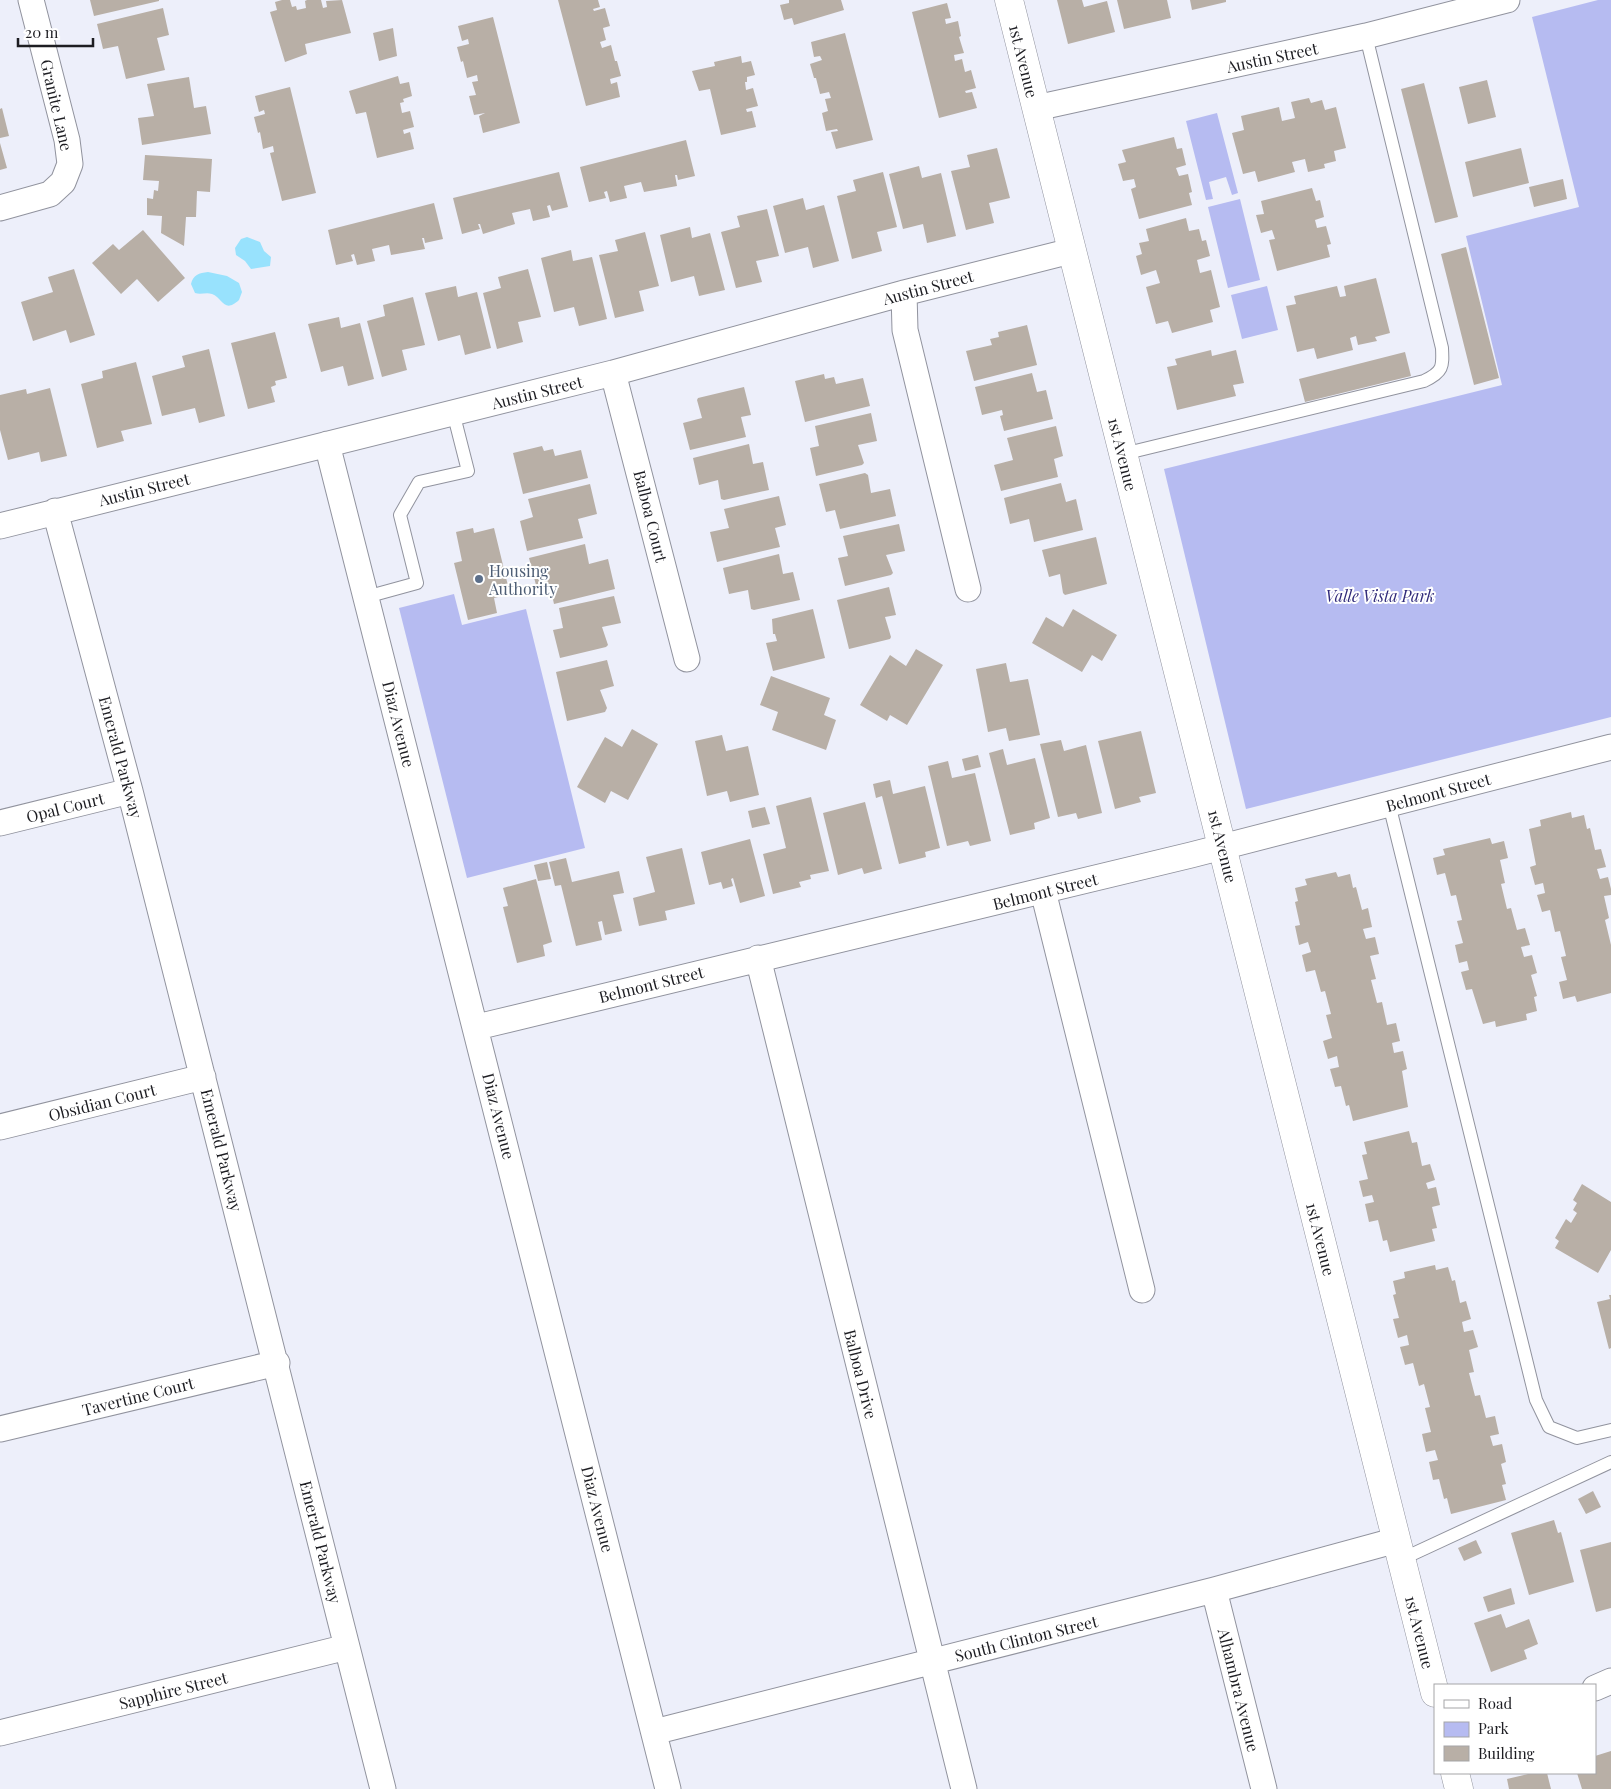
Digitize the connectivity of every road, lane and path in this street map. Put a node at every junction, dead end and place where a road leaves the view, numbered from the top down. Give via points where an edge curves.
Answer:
1 (31, 0) edge
2 (1009, 0) edge
3 (1507, 0) edge
4 (1366, 36) junction
5 (1036, 108) junction
6 (0, 208) edge
7 (1071, 251) junction
8 (904, 293) junction
9 (613, 373) junction
10 (453, 412) junction
11 (328, 444) junction
12 (1123, 454) junction
13 (55, 511) junction
14 (0, 526) edge
15 (968, 589) dead end
16 (366, 597) junction
17 (687, 659) dead end
18 (1611, 747) edge
19 (130, 790) junction
20 (1389, 804) junction
21 (0, 823) edge
22 (1224, 847) junction
23 (1043, 891) junction
24 (758, 958) junction
25 (477, 1027) junction
26 (203, 1078) junction
27 (0, 1127) edge
28 (1142, 1290) dead end
29 (277, 1362) junction
30 (0, 1429) edge
31 (1611, 1430) edge
32 (1611, 1462) edge
33 (1399, 1549) junction
34 (1214, 1590) junction
35 (347, 1647) junction
36 (932, 1661) junction
37 (1611, 1681) edge
38 (1596, 1688) edge
39 (1434, 1689) edge
40 (654, 1732) junction
41 (0, 1733) edge
42 (1455, 1774) edge
43 (383, 1789) edge
44 (668, 1789) edge
45 (964, 1789) edge
46 (1264, 1789) edge
47 (1459, 1789) edge

1 - 6 street, Granite Lane via 70,152 70,164 63,182 50,194
2 - 5 street, 1st Avenue
3 - 4 street, Austin Street
4 - 5 street, Austin Street
4 - 12 lane via 1442,348 1442,365 1436,375 1424,381
5 - 7 street, 1st Avenue
7 - 8 street, Austin Street
7 - 12 street, 1st Avenue
8 - 9 street, Austin Street
8 - 15 street via 905,330
9 - 10 street, Austin Street
9 - 17 street, Balboa Court
10 - 11 street, Austin Street
10 - 16 lane via 468,471 419,482 400,515 417,583
11 - 13 street, Austin Street
11 - 16 street, Diaz Avenue
12 - 22 street, 1st Avenue
13 - 14 street, Austin Street
13 - 19 street, Emerald Parkway
16 - 25 street, Diaz Avenue
18 - 20 street, Belmont Street
19 - 21 street, Opal Court
19 - 26 street, Emerald Parkway
20 - 22 street, Belmont Street
20 - 31 lane via 1536,1400 1549,1427 1577,1438
22 - 23 street, Belmont Street
22 - 33 street, 1st Avenue
23 - 24 street, Belmont Street
23 - 28 street
24 - 25 street, Belmont Street
24 - 36 street, Balboa Drive
25 - 40 street, Diaz Avenue
26 - 27 street, Obsidian Court
26 - 29 street, Emerald Parkway
29 - 30 street, Tavertine Court
29 - 35 street, Emerald Parkway
32 - 33 lane
33 - 34 street, South Clinton Street
33 - 39 street, 1st Avenue
34 - 36 street, South Clinton Street
34 - 46 street, Alhambra Avenue
35 - 41 street, Sapphire Street
35 - 43 street, Emerald Parkway
36 - 40 street, South Clinton Street
36 - 45 street, Balboa Drive
37 - 38 street
40 - 44 street, Diaz Avenue
42 - 47 street

